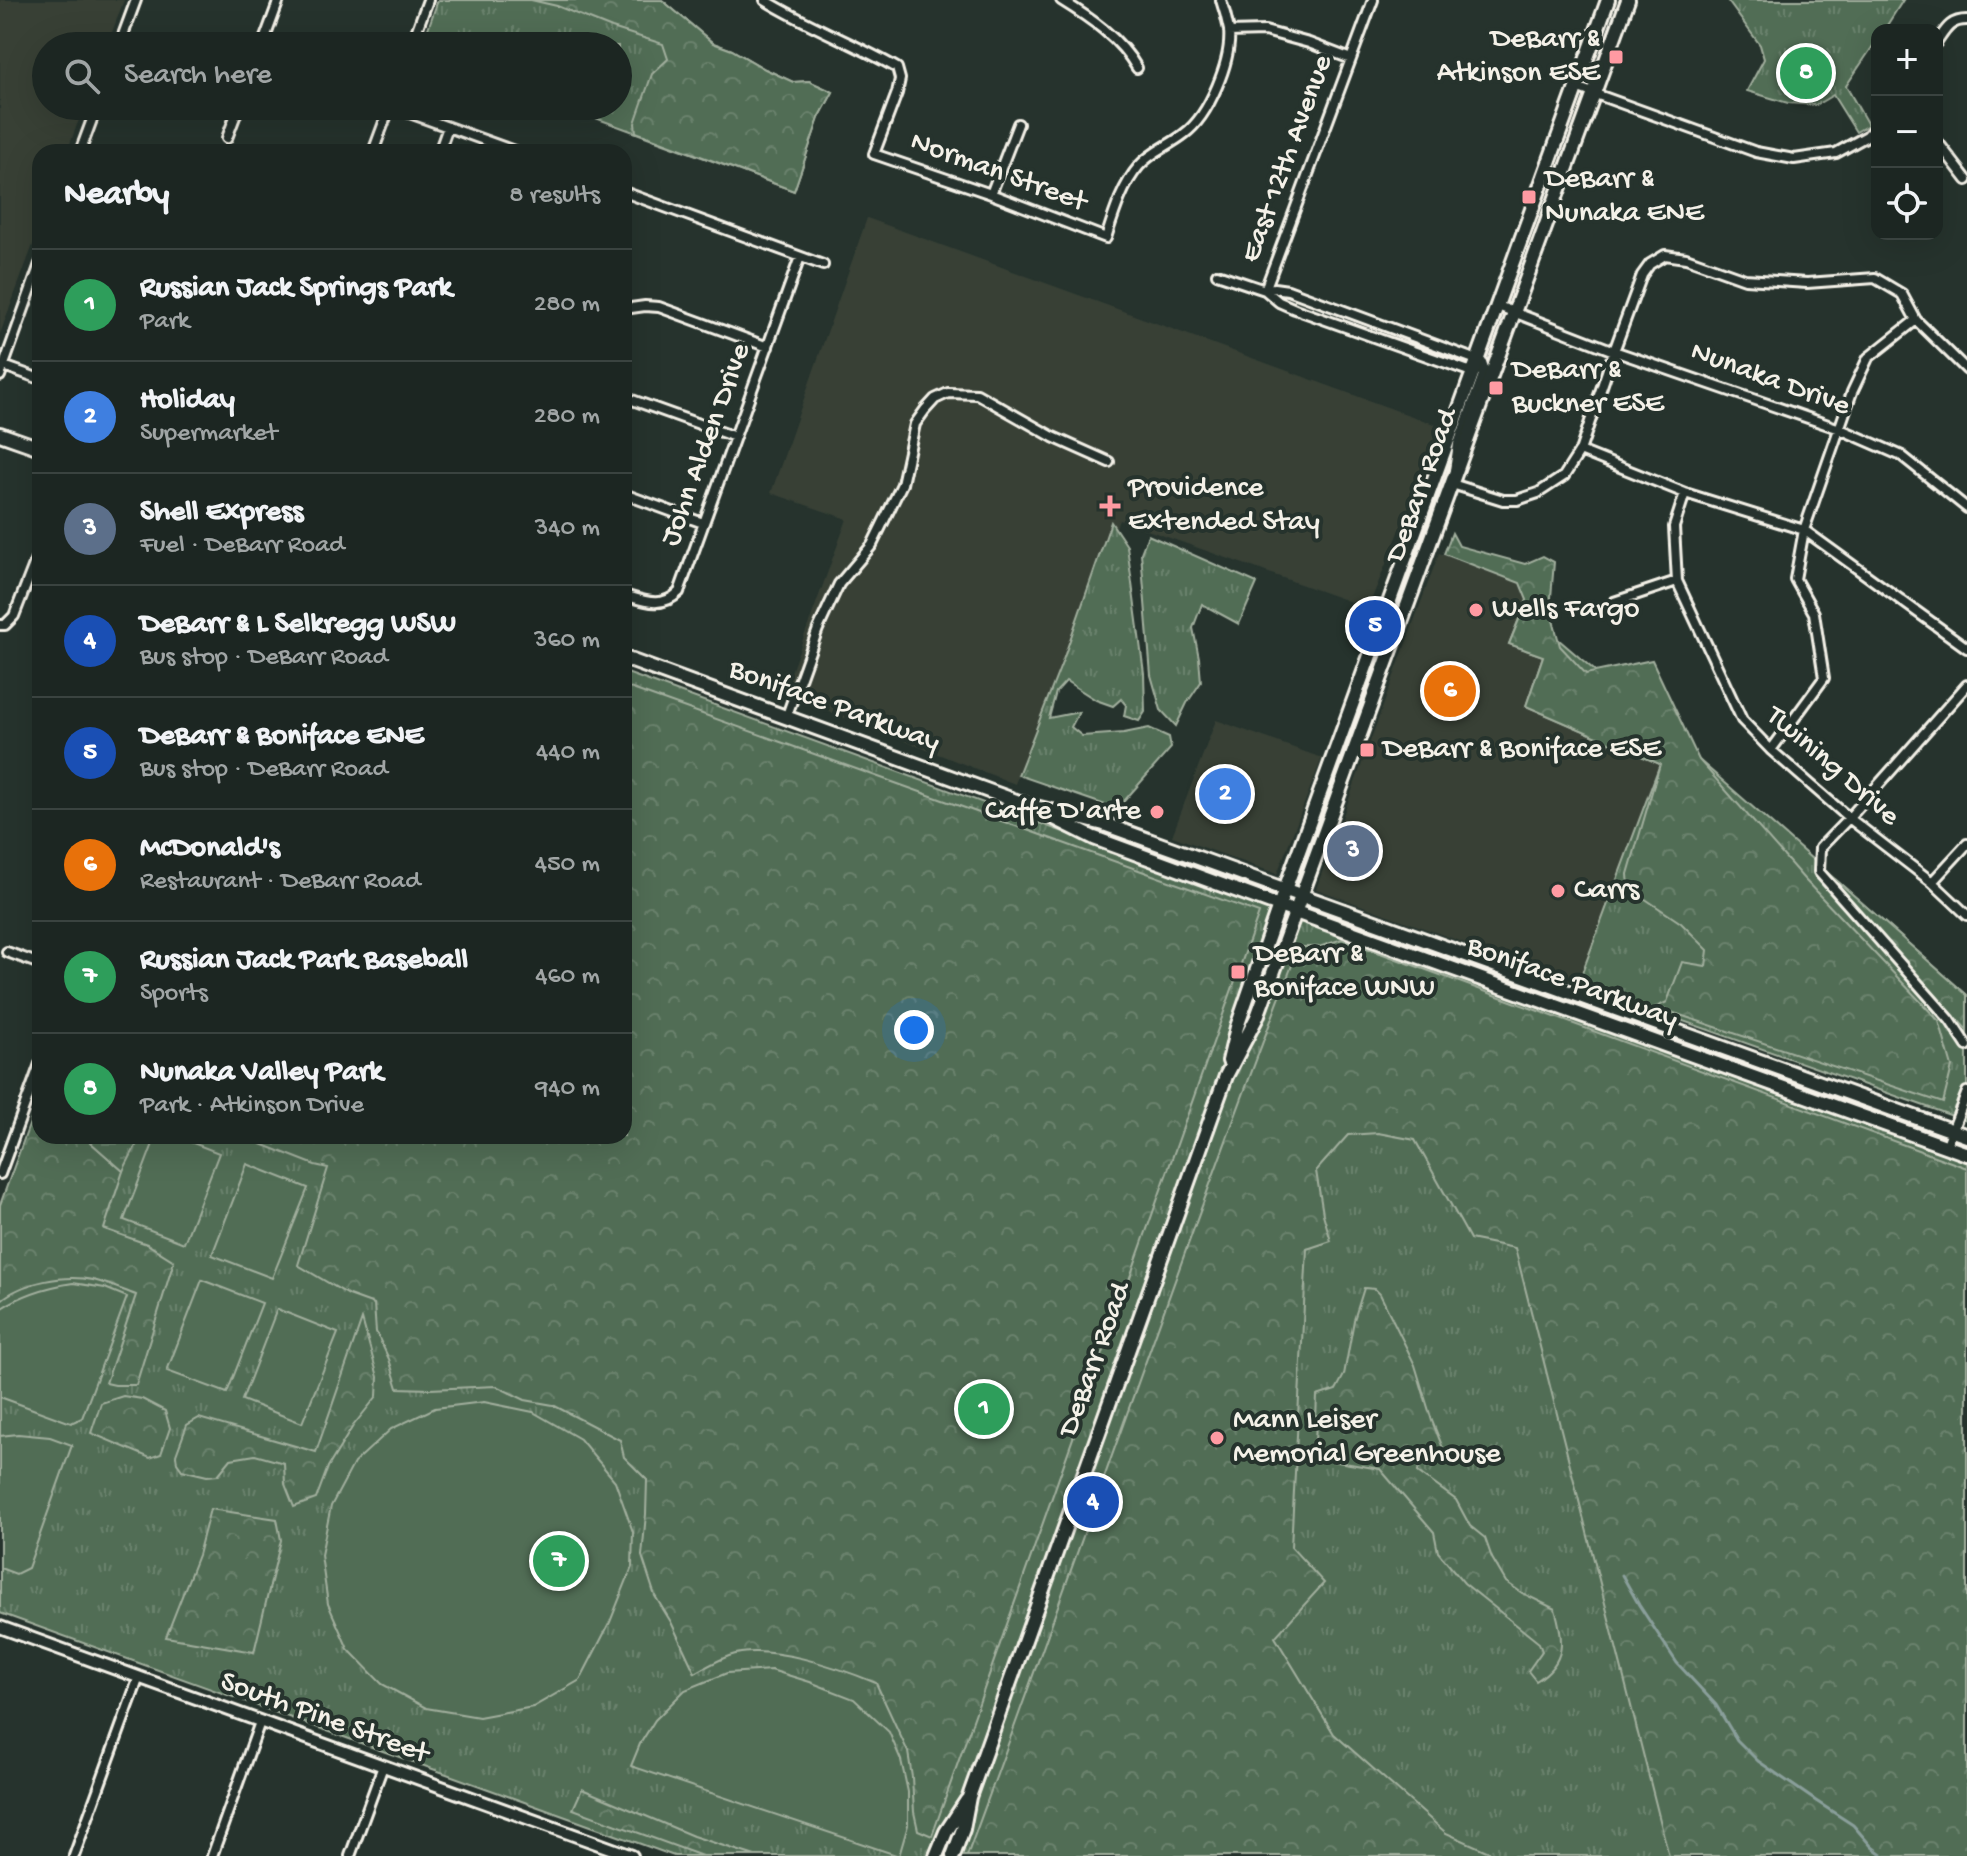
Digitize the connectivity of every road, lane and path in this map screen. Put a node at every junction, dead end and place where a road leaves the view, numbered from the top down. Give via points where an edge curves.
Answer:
1 (136, 0) edge
2 (279, 0) edge
3 (428, 0) edge
4 (765, 0) edge
5 (1221, 0) edge
6 (1373, 0) edge
7 (1608, 0) edge
8 (1628, 0) edge
9 (1067, 1) edge
10 (1967, 20) edge
11 (124, 32) edge
12 (267, 32) edge
13 (416, 32) edge
14 (1229, 32) junction
15 (1943, 32) edge
16 (1351, 59) junction
17 (1137, 68) dead end
18 (1576, 87) junction
19 (1594, 94) junction
20 (92, 120) edge
21 (234, 120) edge
22 (385, 120) edge
23 (429, 120) edge
24 (1018, 124) dead end
25 (448, 127) junction
26 (1871, 132) edge
27 (227, 138) dead end
28 (83, 144) edge
29 (376, 144) edge
30 (442, 144) edge
31 (495, 144) edge
32 (1943, 149) edge
33 (1967, 180) edge
34 (991, 194) junction
35 (632, 195) edge
36 (800, 257) junction
37 (823, 265) dead end
38 (1217, 274) dead end
39 (32, 287) edge
40 (1265, 290) junction
41 (1498, 306) junction
42 (632, 308) edge
43 (1514, 312) junction
44 (1916, 320) junction
45 (1502, 346) junction
46 (768, 347) junction
47 (1614, 351) junction
48 (4, 366) junction
49 (1479, 366) junction
50 (1967, 370) edge
51 (0, 376) edge
52 (32, 376) edge
53 (632, 400) edge
54 (1840, 429) junction
55 (0, 434) edge
56 (735, 437) junction
57 (32, 445) edge
58 (1580, 451) junction
59 (1109, 462) dead end
60 (1452, 484) junction
61 (1685, 493) junction
62 (632, 497) edge
63 (1426, 501) junction
64 (1967, 508) edge
65 (703, 523) junction
66 (1804, 530) junction
67 (32, 566) edge
68 (1677, 581) junction
69 (632, 597) edge
70 (1614, 602) dead end
71 (1406, 606) junction
72 (0, 625) edge
73 (1967, 648) edge
74 (632, 661) edge
75 (1967, 685) edge
76 (786, 718) junction
77 (1771, 750) junction
78 (1027, 805) junction
79 (1849, 818) junction
80 (1967, 844) edge
81 (1932, 882) junction
82 (1285, 889) junction
83 (1300, 895) junction
84 (1279, 906) junction
85 (1295, 912) junction
86 (1967, 915) edge
87 (7, 952) dead end
88 (32, 961) edge
89 (1967, 1046) edge
90 (1226, 1076) junction
91 (32, 1086) edge
92 (1967, 1092) edge
93 (1954, 1131) junction
94 (1967, 1136) edge
95 (1946, 1147) junction
96 (1967, 1154) edge
97 (0, 1174) edge
98 (0, 1627) edge
99 (139, 1677) junction
100 (260, 1722) junction
101 (383, 1766) junction
102 (969, 1797) junction
103 (74, 1856) edge
104 (212, 1856) edge
105 (350, 1856) edge
106 (632, 1856) edge
107 (936, 1856) edge
108 (953, 1856) edge

1 - 11 street
2 - 12 street
3 - 13 street
4 - 34 street, Norman Street via 897,68 897,93 874,154
5 - 14 street
6 - 16 street, East 12th Avenue
7 - 18 main road, DeBarr Road
8 - 19 main road, DeBarr Road
9 - 17 street via 1111,35
10 - 15 street via 1948,24
14 - 16 street via 1265,31
14 - 34 street, Norman Street via 1209,104 1183,135 1138,167 1116,206 1106,238
16 - 40 street, East 12th Avenue
18 - 19 street
18 - 41 main road, DeBarr Road
19 - 26 street via 1756,152 1794,159 1836,153
19 - 43 main road, DeBarr Road
20 - 28 street
21 - 27 street
22 - 29 street
23 - 25 street
24 - 34 street
25 - 30 street
25 - 31 street
32 - 33 street
35 - 36 street
36 - 37 street
36 - 46 street, John Alden Drive
38 - 40 street
39 - 48 street
40 - 49 street via 1288,290
40 - 49 street via 1295,309 1466,370
41 - 43 street, Nunaka Drive
41 - 49 main road, DeBarr Road
42 - 46 street via 659,307
43 - 45 main road, DeBarr Road
43 - 47 street, Nunaka Drive
44 - 47 street via 1902,294 1875,278 1807,283 1745,279 1665,255 1642,275
44 - 50 street
44 - 54 street via 1868,358
45 - 49 street
45 - 60 main road, DeBarr Road
46 - 56 street, John Alden Drive
47 - 54 street, Nunaka Drive
47 - 58 street
48 - 51 street
48 - 52 street
49 - 60 street
49 - 63 main road, DeBarr Road
53 - 56 street
54 - 64 street, Nunaka Drive via 1902,456
54 - 66 street
55 - 57 main road
56 - 65 street, John Alden Drive
58 - 60 street via 1564,476 1517,500
58 - 61 street
59 - 76 street via 977,394 948,393 935,399 915,424 902,484 872,545 839,584
60 - 71 main road, DeBarr Road
61 - 66 street
61 - 68 street, Twining Drive via 1674,527
62 - 65 street
63 - 71 main road via 1428,525 1404,588
63 - 82 main road, DeBarr Road
65 - 69 street, John Alden Drive via 679,592 662,603
66 - 73 street
66 - 77 street via 1795,579 1814,613 1824,678
67 - 72 street via 14,616
68 - 70 street
68 - 77 street, Twining Drive via 1742,720
71 - 83 main road, DeBarr Road
74 - 76 main road, Boniface Parkway
75 - 79 street
76 - 78 main road, Boniface Parkway
77 - 79 street, Twining Drive
78 - 82 main road, Boniface Parkway via 1104,824
78 - 84 main road, Boniface Parkway via 1094,838
79 - 81 street, Twining Drive
79 - 89 street via 1820,848 1819,872
80 - 81 street
81 - 86 street, Twining Drive
82 - 83 main road, Boniface Parkway
82 - 84 main road, DeBarr Road
83 - 85 main road, DeBarr Road
83 - 93 main road, Boniface Parkway
84 - 85 main road, Boniface Parkway
84 - 90 main road, DeBarr Road
85 - 90 main road, DeBarr Road via 1257,1017
85 - 95 main road, Boniface Parkway
87 - 88 street
90 - 102 main road, DeBarr Road
91 - 97 street
92 - 93 street
93 - 94 main road, Boniface Parkway
93 - 95 street
95 - 96 main road, Boniface Parkway
98 - 99 street, South Pine Street
99 - 100 street, South Pine Street
99 - 103 street
100 - 101 street, South Pine Street
100 - 104 street
101 - 105 street
101 - 106 street, South Pine Street
102 - 107 main road, DeBarr Road
102 - 108 main road, DeBarr Road

